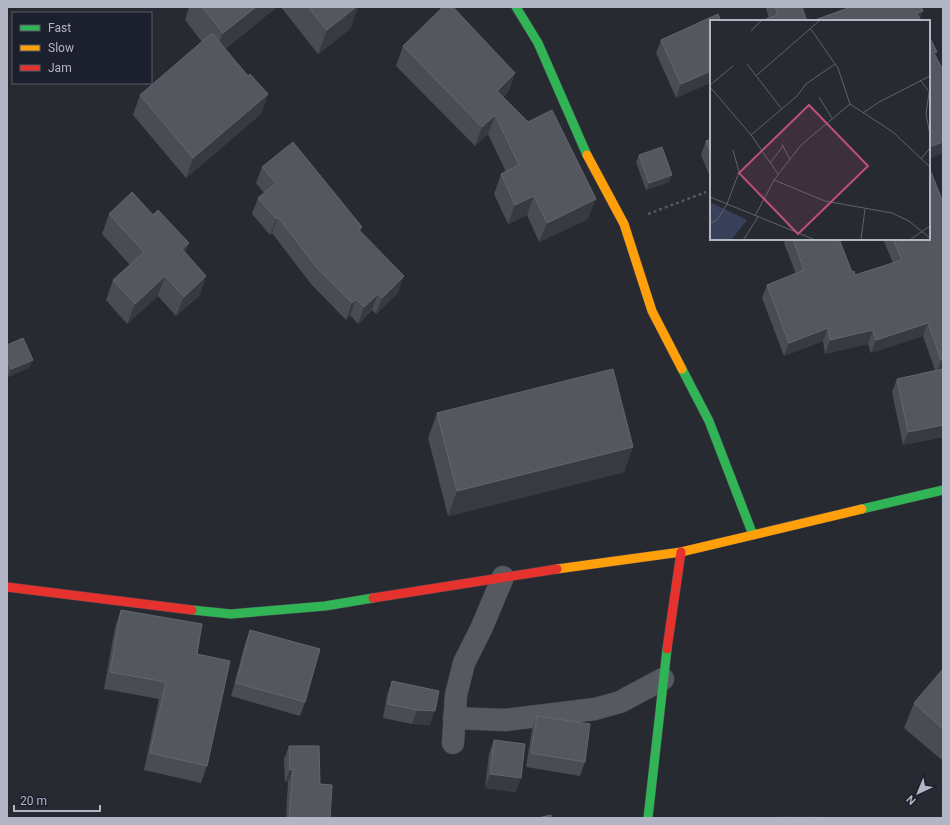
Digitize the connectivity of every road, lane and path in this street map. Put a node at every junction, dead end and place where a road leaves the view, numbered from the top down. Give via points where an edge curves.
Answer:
1 (516, 7) edge
2 (706, 192) dead end
3 (624, 224) junction
4 (943, 490) edge
5 (753, 535) junction
6 (680, 552) junction
7 (503, 577) junction
8 (7, 587) edge
9 (664, 679) junction
10 (454, 718) junction
11 (453, 743) dead end
12 (648, 818) edge
13 (778, 818) edge
14 (819, 818) edge

1 - 3 street via 538,43 582,146
2 - 3 path
3 - 5 street via 652,311 709,421
4 - 5 street
5 - 6 street
6 - 7 street
6 - 9 street
7 - 8 street via 325,606 231,614
7 - 10 street via 464,663 456,695
9 - 10 street via 620,702 595,710 505,720
9 - 12 street
10 - 11 street
13 - 14 path

